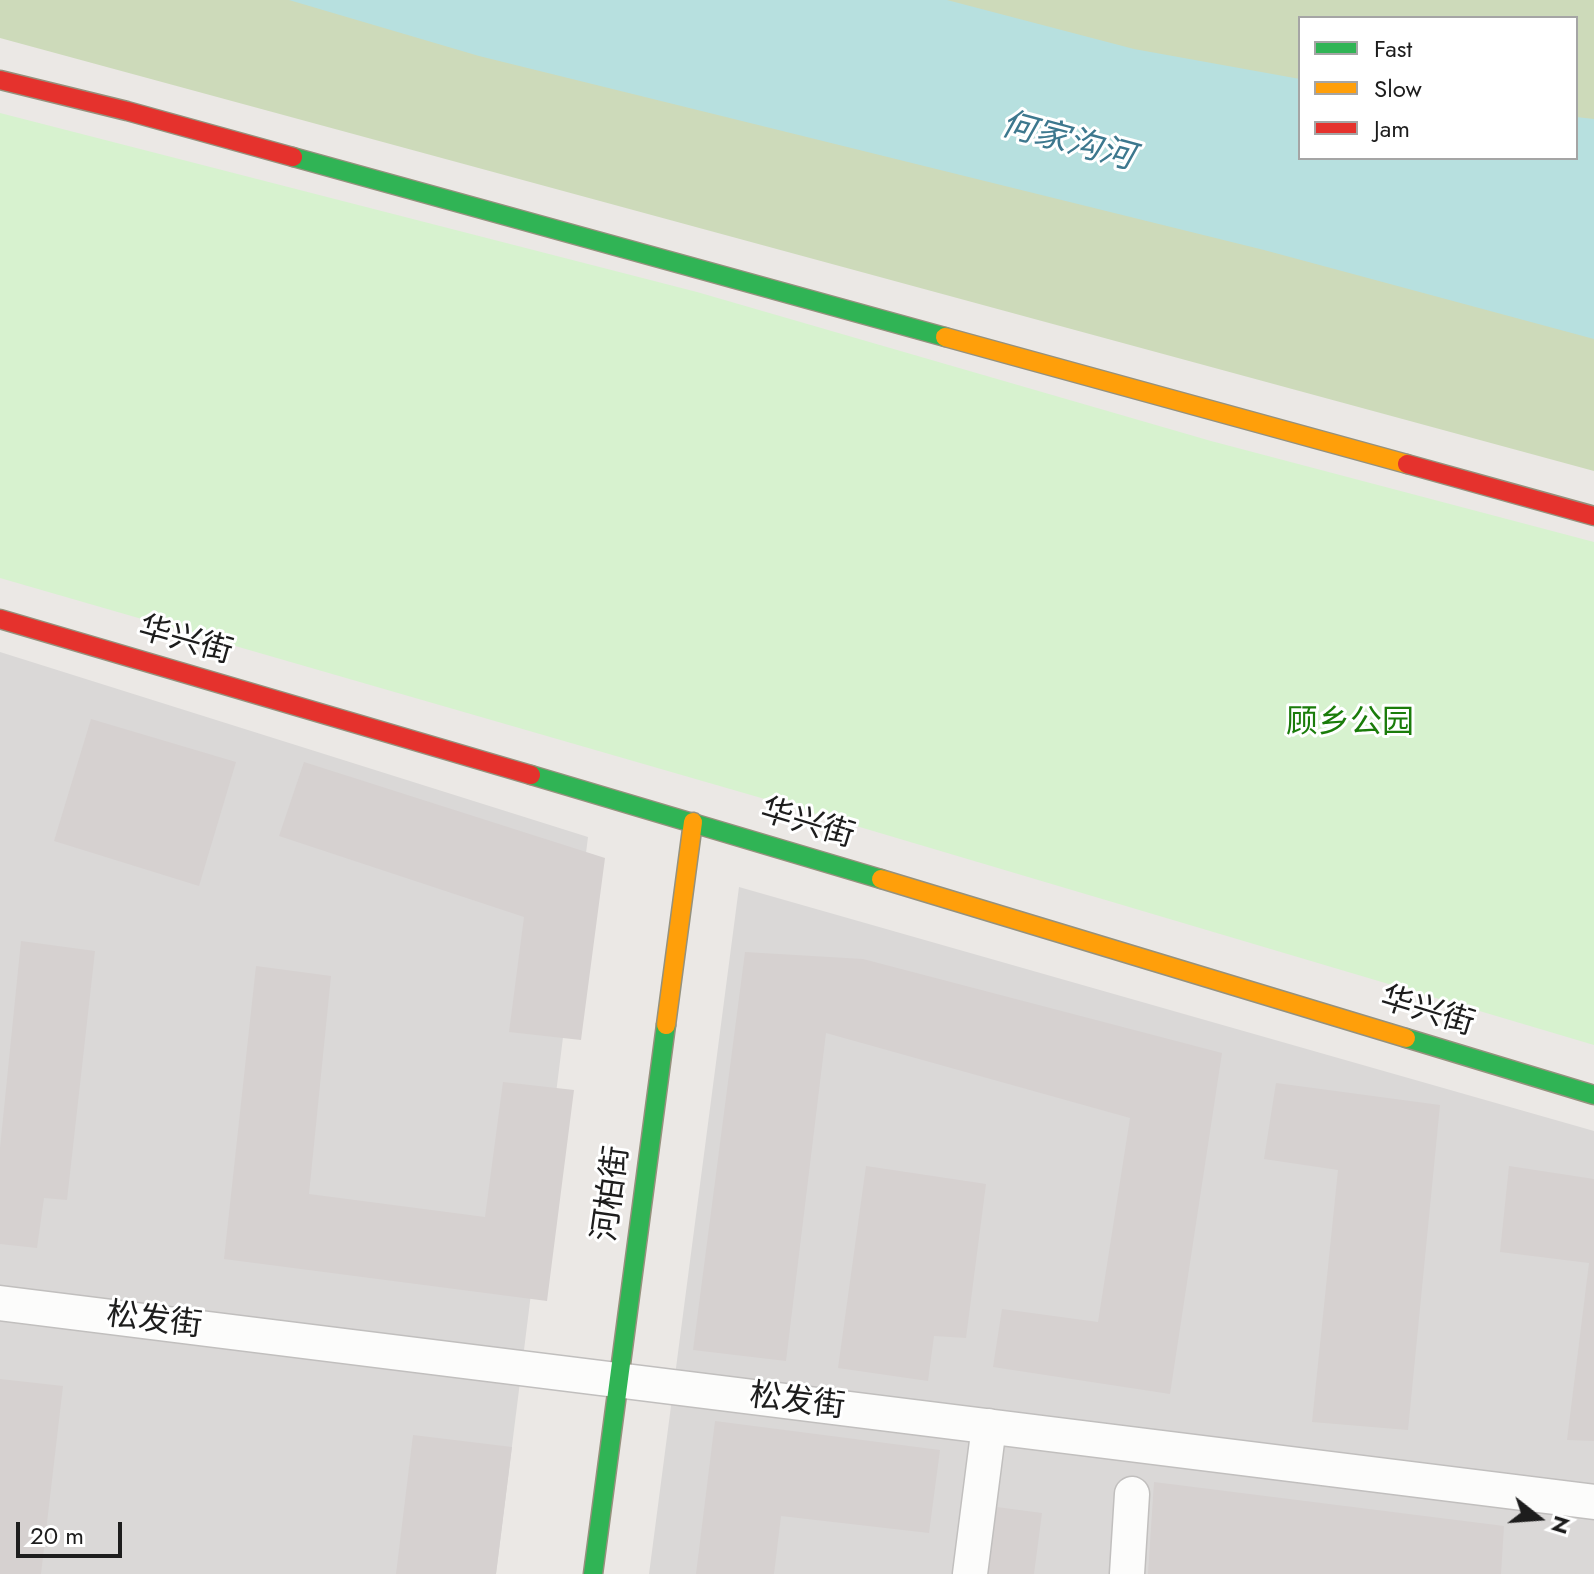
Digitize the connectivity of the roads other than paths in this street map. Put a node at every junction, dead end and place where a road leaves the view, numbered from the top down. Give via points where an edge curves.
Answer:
1 (0, 80) edge
2 (1594, 516) edge
3 (0, 619) edge
4 (693, 822) junction
5 (1594, 1095) edge
6 (0, 1303) edge
7 (618, 1380) junction
8 (989, 1426) junction
9 (1132, 1494) dead end
10 (1594, 1502) edge
11 (593, 1574) edge
12 (970, 1574) edge
13 (1127, 1574) edge

1 - 2 street
3 - 4 street, 华兴街
4 - 5 street, 华兴街
4 - 7 street, 河柏街
6 - 7 street, 松发街
7 - 8 street, 松发街
7 - 11 street, 河柏街
8 - 10 street, 松发街
8 - 12 street
9 - 13 street

